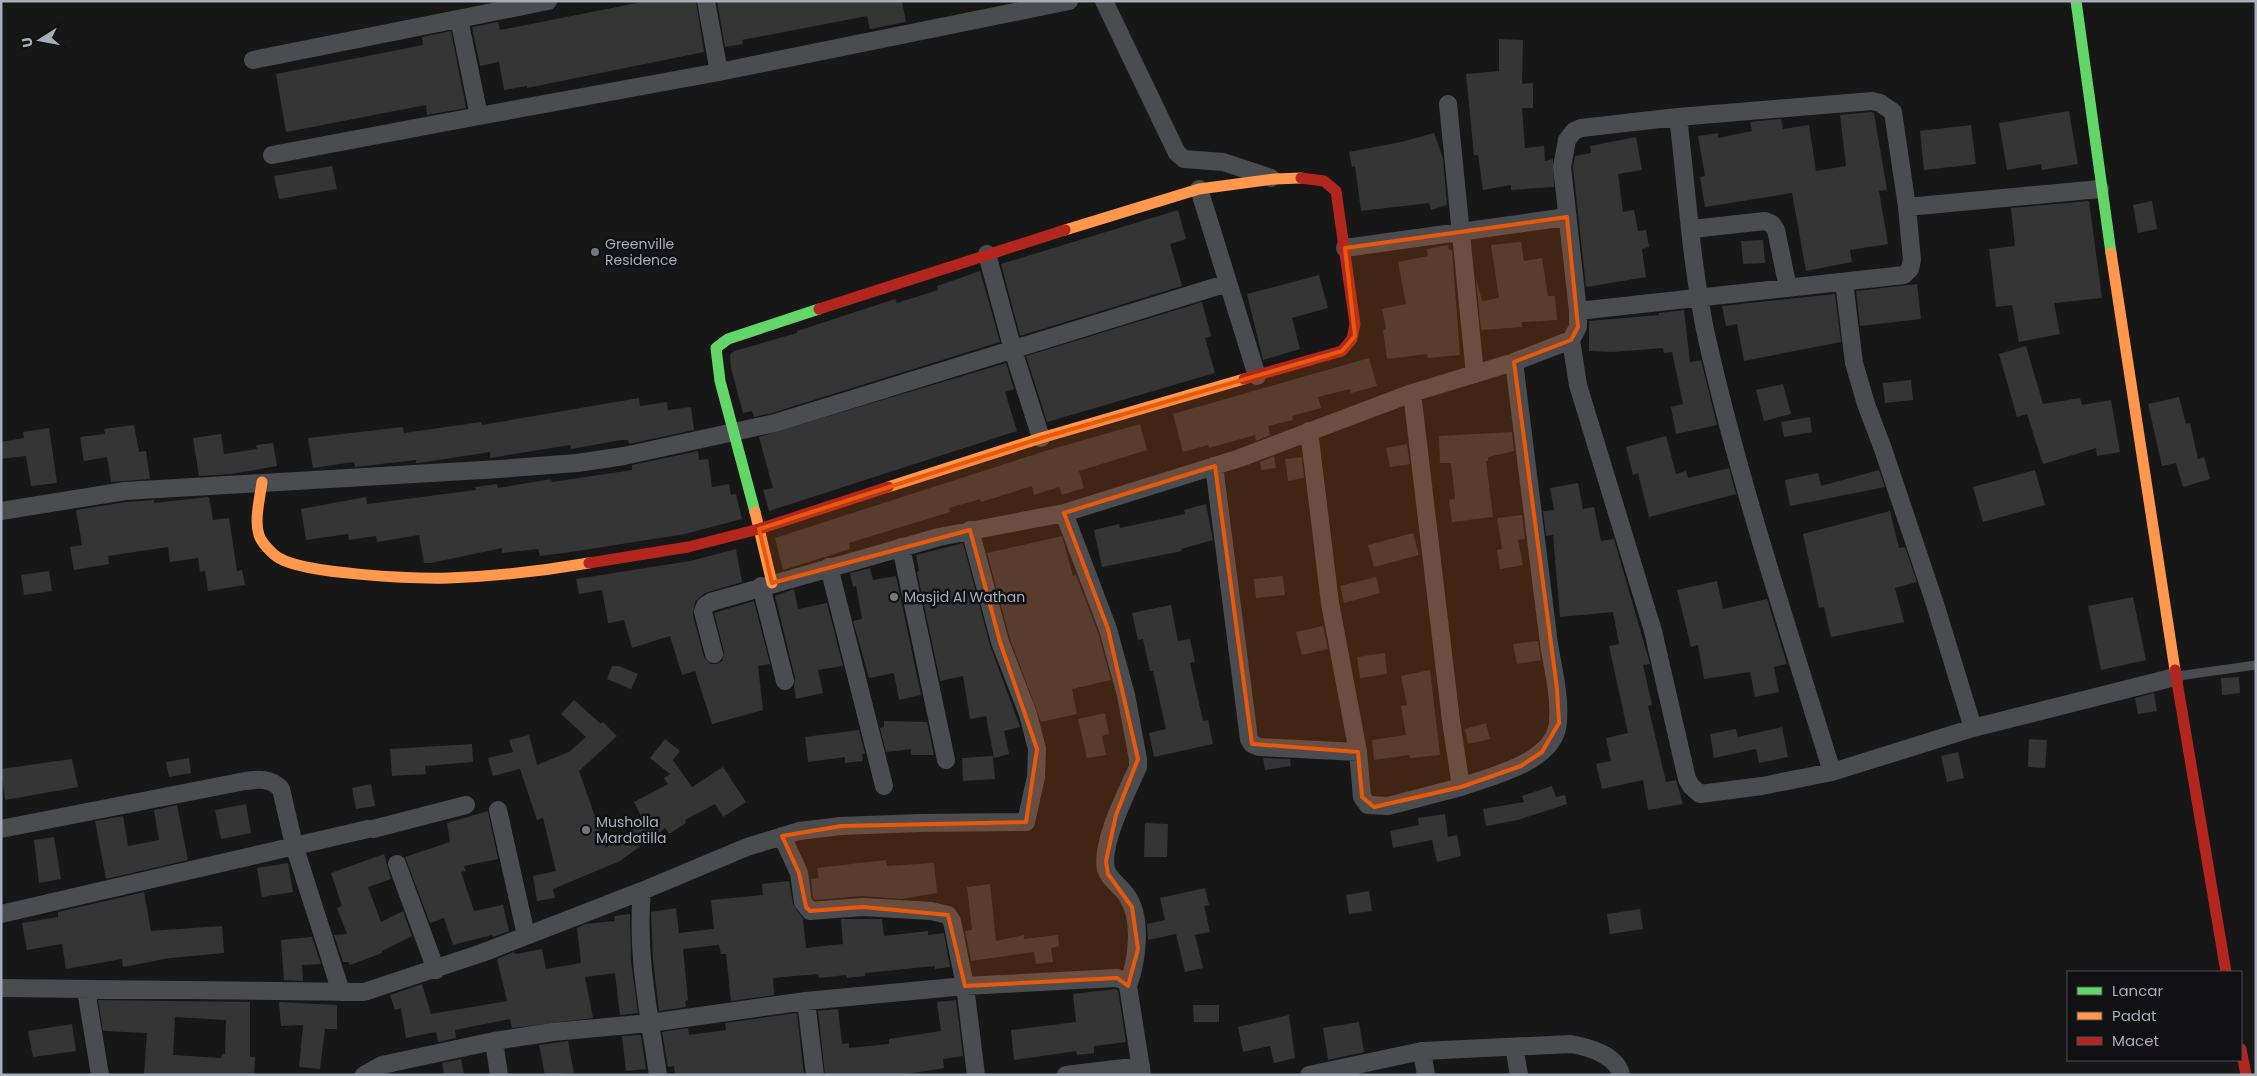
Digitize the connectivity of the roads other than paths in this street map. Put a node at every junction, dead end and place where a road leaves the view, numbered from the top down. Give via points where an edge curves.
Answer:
1 (548, 1) edge
2 (706, 1) edge
3 (1069, 1) edge
4 (1104, 1) edge
5 (2076, 1) edge
6 (459, 19) junction
7 (254, 60) dead end
8 (719, 72) junction
9 (1448, 104) dead end
10 (479, 116) junction
11 (1678, 117) junction
12 (272, 154) dead end
13 (1274, 179) junction
14 (1199, 189) junction
15 (2100, 189) junction
16 (1907, 207) junction
17 (1567, 217) junction
18 (1692, 229) junction
19 (1461, 233) junction
20 (1346, 248) junction
21 (986, 254) junction
22 (1844, 282) junction
23 (1228, 283) junction
24 (1788, 288) junction
25 (1700, 298) junction
26 (1578, 311) junction
27 (1571, 340) junction
28 (1013, 350) junction
29 (1514, 362) junction
30 (1475, 374) junction
31 (1257, 376) junction
32 (1412, 394) junction
33 (1309, 430) junction
34 (735, 432) junction
35 (1041, 438) junction
36 (1214, 466) junction
37 (262, 482) junction
38 (1, 510) edge
39 (1064, 512) junction
40 (759, 529) junction
41 (970, 530) junction
42 (901, 547) junction
43 (829, 567) junction
44 (767, 584) junction
45 (714, 654) dead end
46 (2256, 665) edge
47 (2175, 677) junction
48 (785, 681) dead end
49 (1973, 728) junction
50 (1358, 752) junction
51 (946, 760) dead end
52 (1832, 772) junction
53 (884, 786) dead end
54 (1461, 787) junction
55 (466, 806) dead end
56 (498, 810) dead end
57 (1, 829) edge
58 (782, 836) junction
59 (294, 845) junction
60 (397, 864) dead end
61 (642, 891) junction
62 (1, 914) edge
63 (526, 935) junction
64 (436, 970) junction
65 (2226, 971) edge
66 (965, 986) junction
67 (1128, 986) junction
68 (1, 988) edge
69 (86, 990) junction
70 (340, 992) junction
71 (806, 1001) junction
72 (650, 1023) junction
73 (494, 1041) junction
74 (1514, 1047) junction
75 (1422, 1051) junction
76 (2242, 1052) edge
77 (1142, 1071) edge
78 (2249, 1073) edge
79 (100, 1075) edge
80 (364, 1075) edge
81 (499, 1075) edge
82 (658, 1075) edge
83 (815, 1075) edge
84 (976, 1075) edge
85 (1066, 1075) edge
86 (1309, 1075) edge
87 (1426, 1075) edge
88 (1518, 1075) edge
89 (1621, 1075) edge

1 - 6 street
2 - 8 street
3 - 8 street
4 - 13 street via 1176,153 1184,159 1223,162
5 - 15 street
6 - 7 street
6 - 10 street
8 - 10 street
9 - 19 street
10 - 12 street
11 - 16 street via 1880,102 1893,112
11 - 17 street via 1590,125 1574,131 1567,140 1562,167
11 - 18 street
13 - 14 street
13 - 20 street via 1320,179 1331,185 1336,191
14 - 21 street
14 - 23 street
15 - 16 street
15 - 47 street
16 - 22 street via 1910,269 1897,276
17 - 19 street
17 - 26 street
18 - 24 street via 1765,221 1772,224
18 - 25 street
19 - 20 street
19 - 30 street
20 - 31 street via 1355,324 1351,343 1342,351
21 - 28 street
21 - 34 street via 728,339 716,348 716,361
22 - 24 street
22 - 49 street via 1854,363
23 - 28 street
23 - 31 street
24 - 25 street
25 - 26 street
25 - 52 street via 1707,338 1747,494
26 - 27 street via 1578,327
27 - 29 street
27 - 52 street via 1578,385 1653,631 1691,786 1700,794
28 - 34 street
28 - 35 street
29 - 30 street
29 - 54 street via 1559,723 1542,752 1532,759
30 - 32 street
31 - 35 street
32 - 33 street
32 - 54 street
33 - 36 street
33 - 50 street via 1330,603
34 - 37 street via 577,463
34 - 40 street
35 - 40 street
36 - 39 street
36 - 50 street via 1249,739 1259,747
37 - 38 street via 125,490
37 - 40 street via 258,519 260,536 268,548 278,558 297,565 350,573 447,578 540,571 688,547
39 - 41 street
39 - 67 street via 1108,629 1126,695 1138,759 1138,767 1116,815 1106,862 1108,874 1128,897 1132,907 1138,949
40 - 44 street
41 - 42 street
41 - 58 street via 1000,642 1028,714 1037,749 1036,776 1026,822 841,826
42 - 43 street
42 - 51 street
43 - 44 street
43 - 53 street
44 - 45 street via 706,606 704,619
44 - 48 street
46 - 47 lane
47 - 49 street
47 - 65 street
49 - 52 street
50 - 54 street via 1362,797 1368,805 1388,806
55 - 59 street
56 - 63 street
57 - 59 street via 263,779 281,789
58 - 61 street via 747,847
58 - 66 street via 799,873 803,902 810,911 863,907 948,915
59 - 62 street
59 - 70 street
60 - 64 street
61 - 63 street
61 - 72 street via 643,980
63 - 64 street
64 - 70 street via 376,990
66 - 67 street via 1117,978
66 - 71 street
66 - 84 street
67 - 77 street
68 - 69 street
69 - 70 street
69 - 79 street
71 - 72 street
71 - 83 street
72 - 73 street
72 - 82 street
73 - 80 street via 382,1065
73 - 81 street
74 - 75 street
74 - 88 street
74 - 89 street via 1570,1044 1589,1047 1606,1056 1620,1069
75 - 86 street
75 - 87 street
76 - 78 street
77 - 85 street

